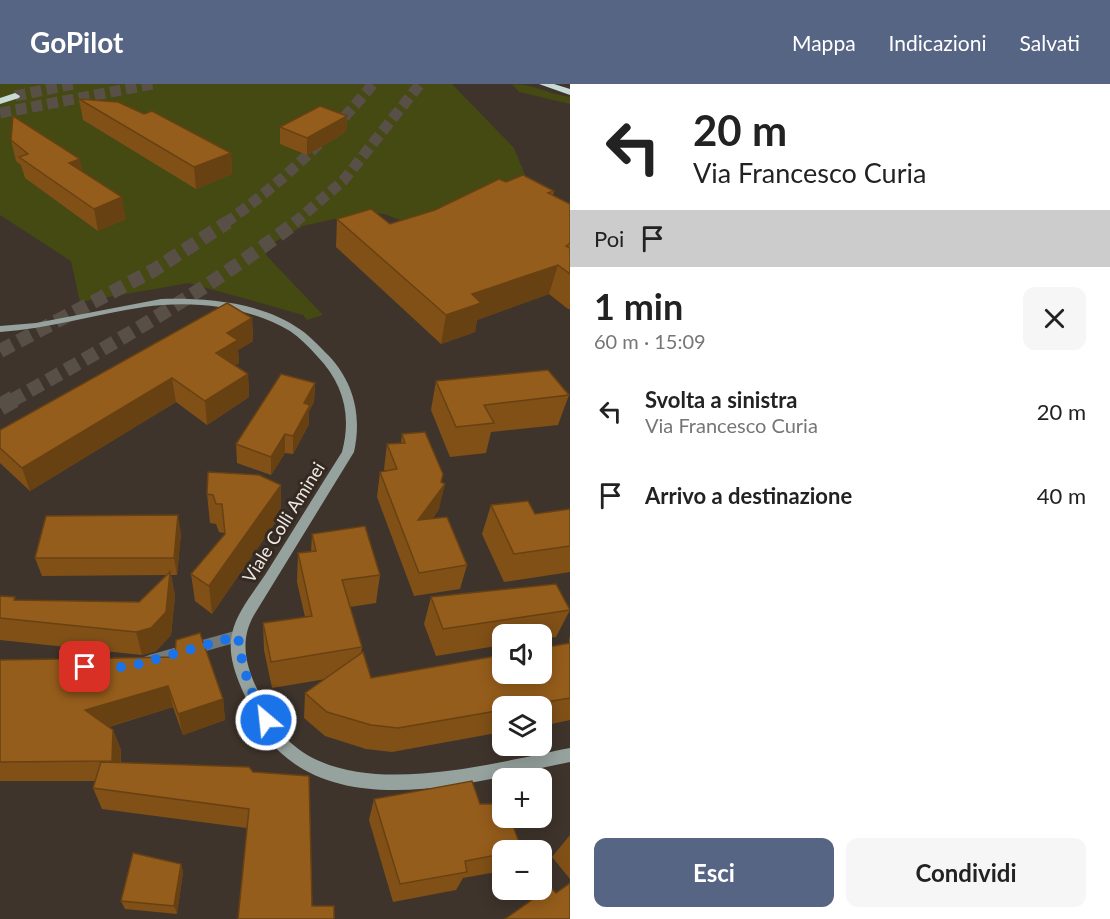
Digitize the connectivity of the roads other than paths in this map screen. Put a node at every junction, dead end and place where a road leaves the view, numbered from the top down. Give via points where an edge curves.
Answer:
1 (544, 84) edge
2 (570, 92) edge
3 (0, 329) edge
4 (238, 636) junction
5 (139, 664) edge
6 (570, 755) edge

1 - 2 highway
3 - 4 main road, Viale Colli Aminei via 31,329 165,302 214,304 280,322 307,339 330,363 342,381 354,417 348,452 249,611
4 - 5 street
4 - 6 main road via 242,669 266,720 287,750 314,767 353,780 396,783

